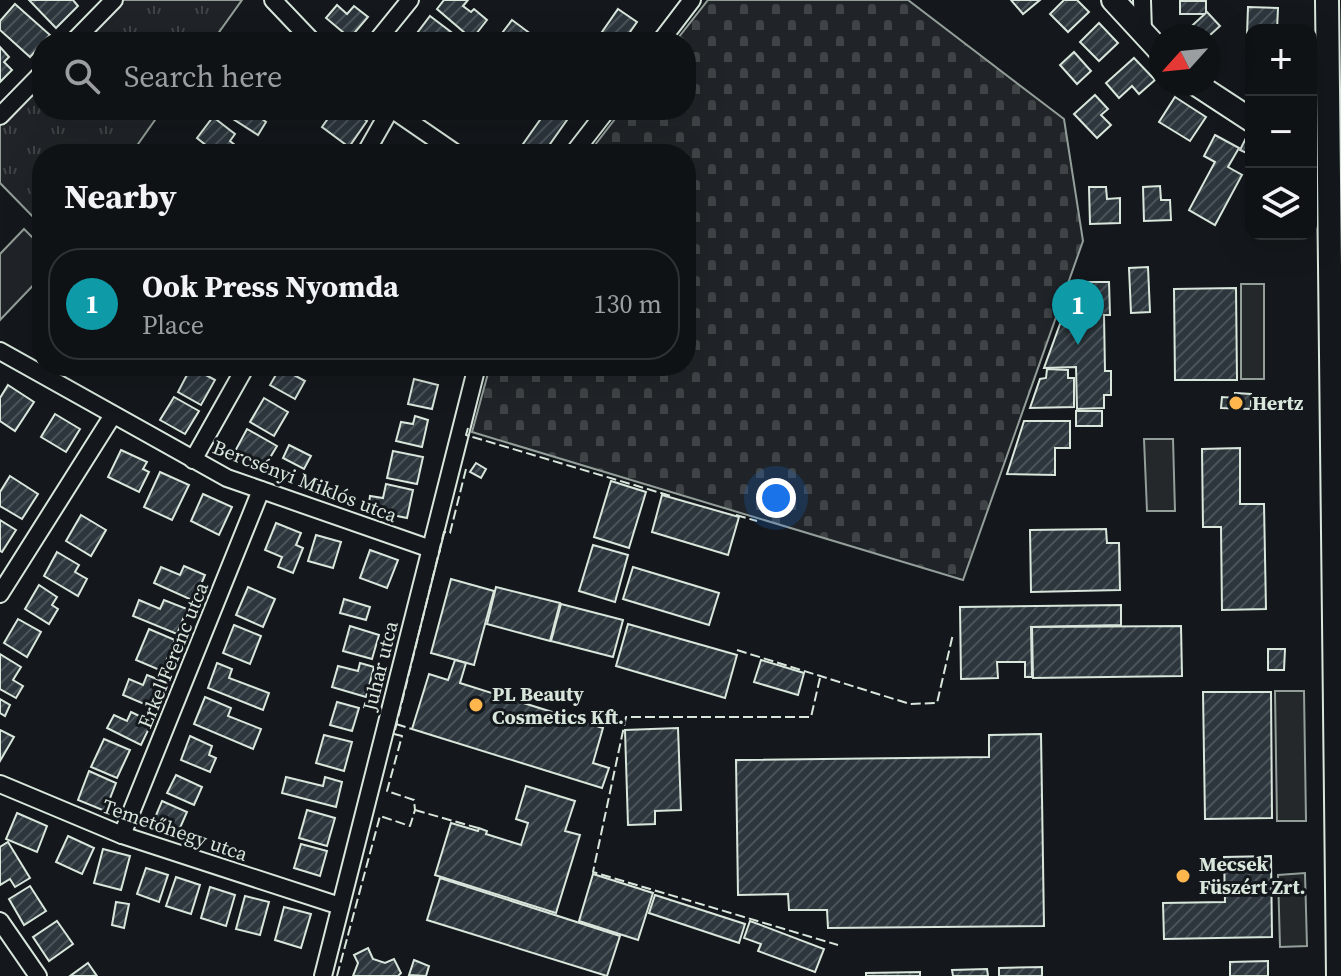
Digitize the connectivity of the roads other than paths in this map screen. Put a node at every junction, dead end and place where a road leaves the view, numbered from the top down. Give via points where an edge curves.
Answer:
1 (114, 0) edge
2 (273, 0) edge
3 (410, 0) edge
4 (692, 0) edge
5 (1113, 0) edge
6 (1142, 0) edge
7 (1327, 0) edge
8 (83, 32) edge
9 (303, 32) edge
10 (384, 32) edge
11 (668, 32) edge
12 (1143, 32) junction
13 (1149, 39) edge
14 (32, 83) edge
15 (1214, 96) edge
16 (0, 116) edge
17 (1245, 116) edge
18 (386, 120) edge
19 (407, 120) edge
20 (599, 120) edge
21 (371, 144) edge
22 (442, 144) edge
23 (581, 144) edge
24 (1327, 150) edge
25 (0, 351) edge
26 (32, 369) edge
27 (44, 376) edge
28 (240, 376) edge
29 (474, 376) edge
30 (113, 415) junction
31 (193, 460) junction
32 (261, 490) junction
33 (431, 549) junction
34 (0, 594) edge
35 (0, 784) edge
36 (122, 835) junction
37 (340, 906) junction
38 (0, 921) edge
39 (38, 976) edge
40 (323, 976) edge
41 (1338, 976) edge

1 - 8 street
2 - 9 street
3 - 10 street
4 - 11 street
5 - 12 main road
6 - 12 street
7 - 24 main road
12 - 13 main road
14 - 16 street
15 - 17 main road
18 - 21 street
19 - 22 street
20 - 23 street
24 - 41 main road
25 - 26 street, Bercsényi Miklós utca
27 - 30 street, Bercsényi Miklós utca
28 - 31 street
29 - 33 street, Juhar utca
30 - 31 street, Bercsényi Miklós utca
30 - 34 street
31 - 32 street, Bercsényi Miklós utca
32 - 33 street, Bercsényi Miklós utca
32 - 36 street, Erkel Ferenc utca
33 - 37 street, Juhar utca
35 - 36 street, Temetőhegy utca
36 - 37 street, Temetőhegy utca
37 - 40 street, Juhar utca
38 - 39 street

